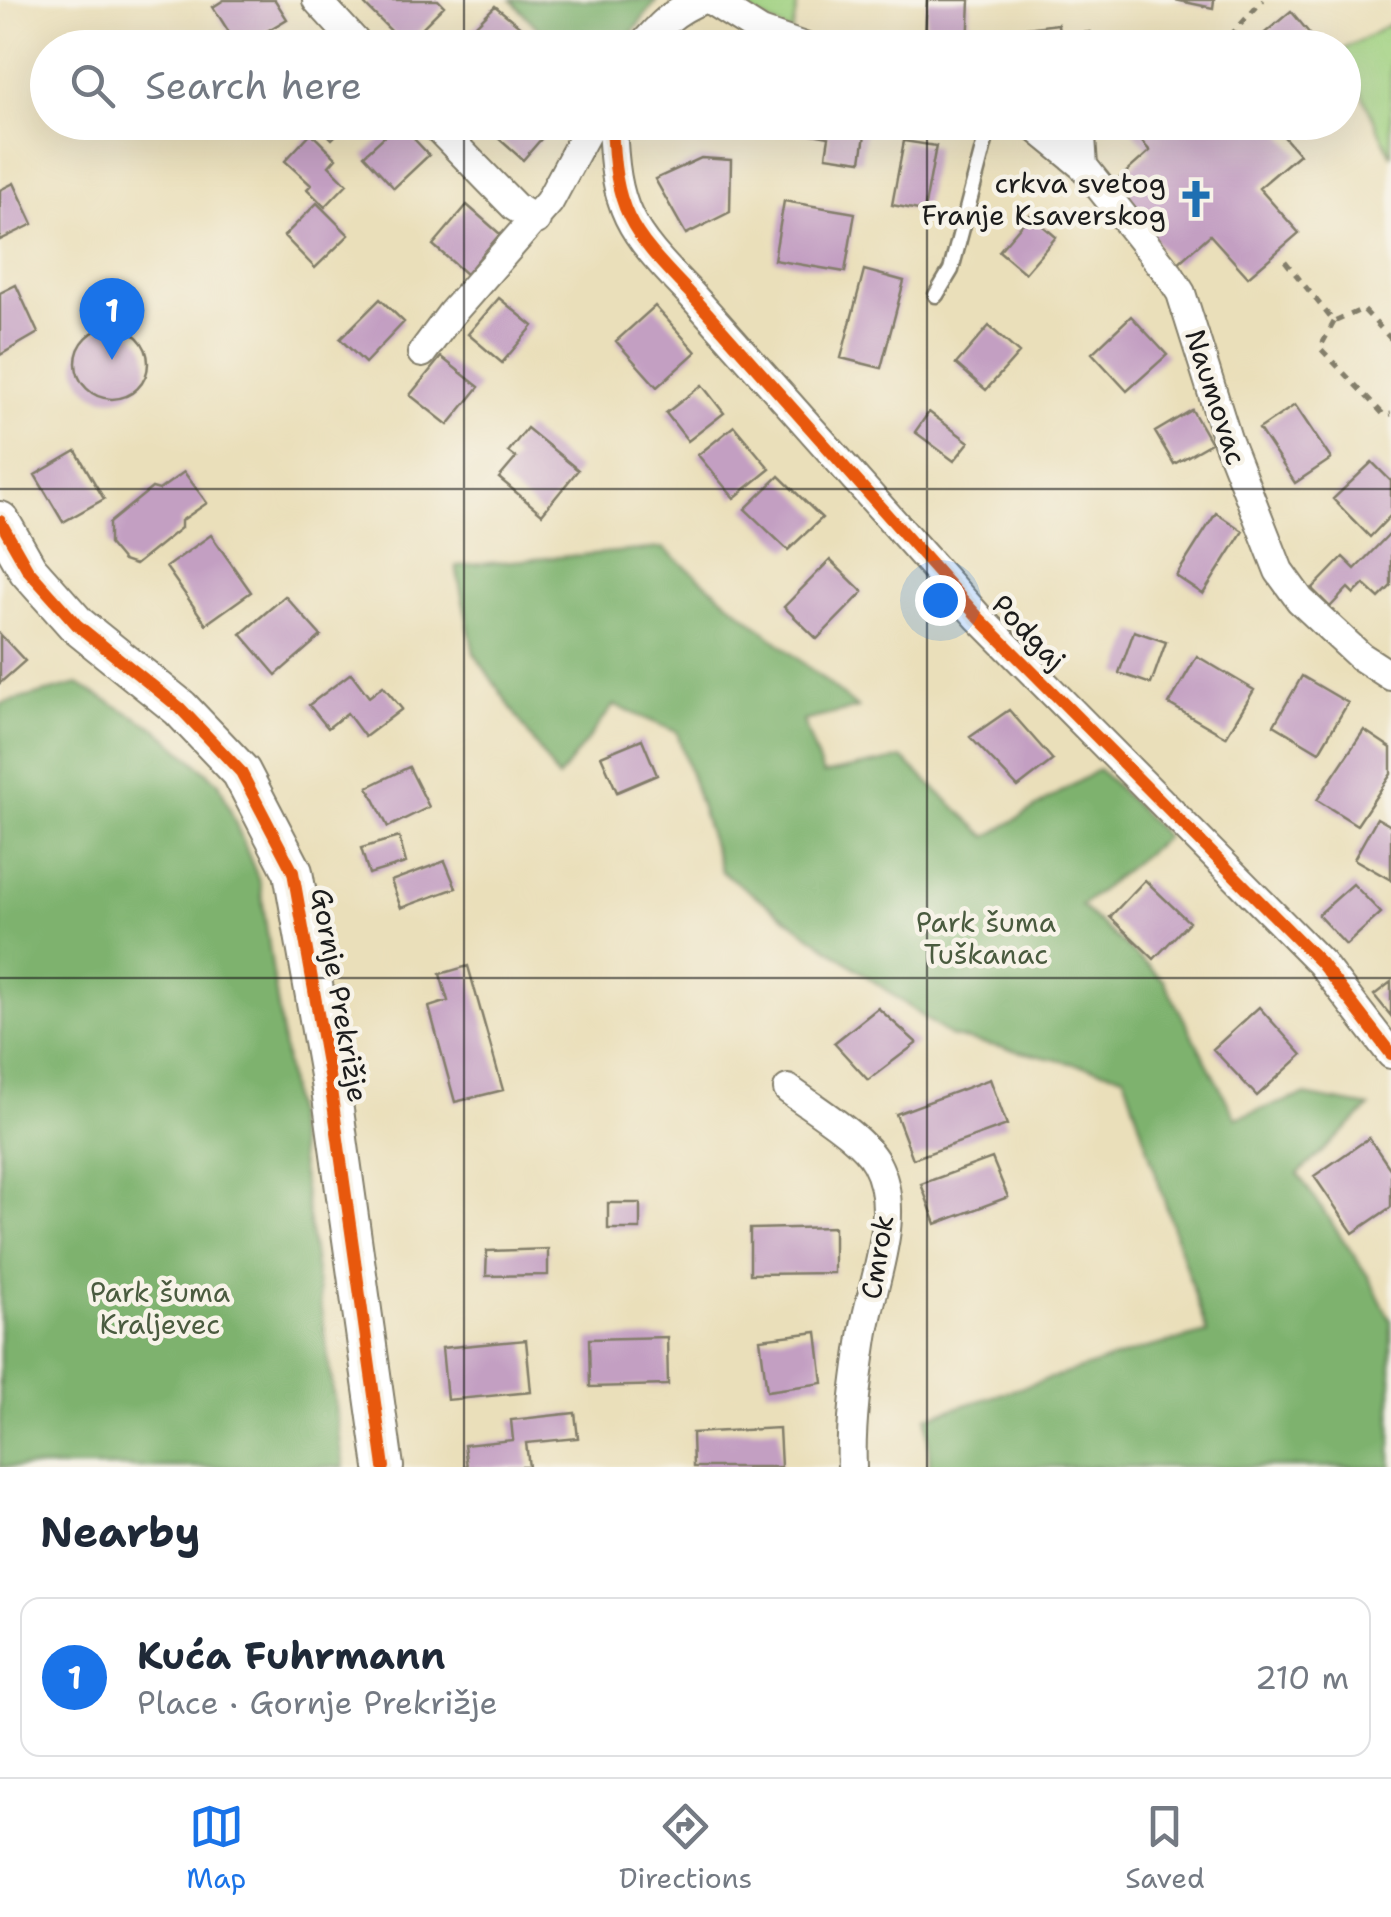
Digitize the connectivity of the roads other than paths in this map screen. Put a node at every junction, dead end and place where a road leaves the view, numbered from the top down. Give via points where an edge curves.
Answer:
1 (317, 0) edge
2 (702, 0) edge
3 (710, 0) edge
4 (344, 30) edge
5 (656, 30) edge
6 (758, 30) edge
7 (450, 140) edge
8 (582, 140) edge
9 (613, 140) edge
10 (985, 140) edge
11 (1051, 140) edge
12 (1081, 140) edge
13 (1083, 166) junction
14 (536, 220) junction
15 (936, 295) dead end
16 (422, 353) dead end
17 (0, 521) edge
18 (1391, 676) edge
19 (1391, 1054) edge
20 (788, 1089) dead end
21 (384, 1467) edge
22 (852, 1467) edge

1 - 4 street
2 - 5 street
3 - 6 street
7 - 14 street
8 - 14 street
9 - 19 street, Podgaj via 620,201 645,247 979,618 1321,963
10 - 15 lane via 952,270
11 - 13 street, Naumovac
12 - 13 street
13 - 18 street, Naumovac via 1181,294 1279,571 1360,656
14 - 16 street
17 - 21 street, Gornje Prekrižje via 28,570 77,624 180,708 241,772 293,872
20 - 22 street, Cmrok via 876,1162 886,1193 863,1336

